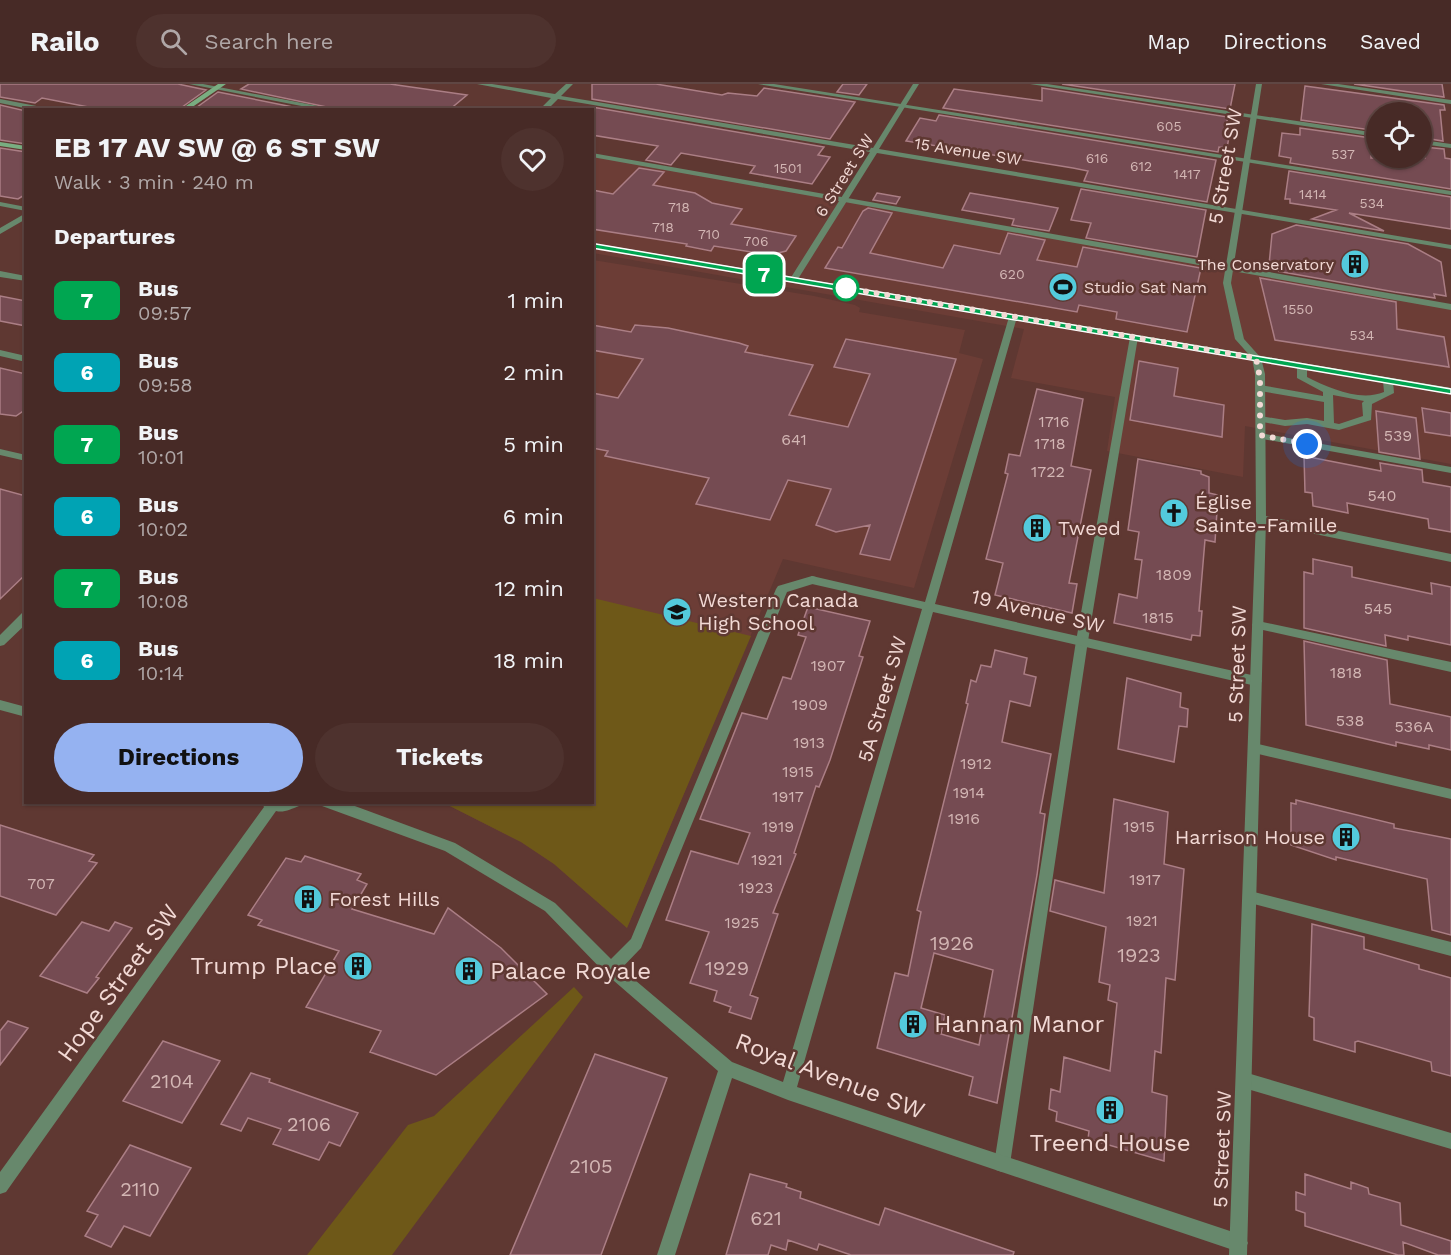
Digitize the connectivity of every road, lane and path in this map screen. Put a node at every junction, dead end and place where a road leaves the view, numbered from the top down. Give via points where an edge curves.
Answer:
1 (192, 84) edge
2 (480, 84) edge
3 (570, 84) edge
4 (761, 84) edge
5 (916, 84) edge
6 (1033, 84) edge
7 (1259, 84) edge
8 (1324, 84) edge
9 (220, 86) edge
10 (556, 96) junction
11 (0, 101) edge
12 (1451, 102) edge
13 (903, 106) junction
14 (36, 108) edge
15 (186, 108) edge
16 (326, 108) edge
17 (544, 108) edge
18 (1253, 117) junction
19 (1366, 133) edge
20 (1432, 143) edge
21 (0, 144) edge
22 (1451, 146) edge
23 (24, 148) edge
24 (875, 150) junction
25 (594, 155) edge
26 (1246, 161) junction
27 (1451, 193) edge
28 (844, 200) junction
29 (0, 204) edge
30 (24, 209) edge
31 (1237, 211) junction
32 (24, 215) edge
33 (0, 232) edge
34 (594, 245) edge
35 (1451, 247) edge
36 (1228, 268) junction
37 (0, 274) edge
38 (24, 279) edge
39 (794, 279) junction
40 (1451, 307) edge
41 (1013, 317) junction
42 (1134, 338) junction
43 (0, 353) edge
44 (1256, 358) junction
45 (24, 359) edge
46 (1302, 366) junction
47 (1389, 381) junction
48 (1260, 388) junction
49 (1451, 391) edge
50 (1328, 395) junction
51 (1376, 400) junction
52 (1260, 419) junction
53 (1329, 425) junction
54 (1260, 435) junction
55 (0, 452) edge
56 (24, 458) edge
57 (1451, 470) edge
58 (1261, 519) junction
59 (1451, 558) edge
60 (929, 607) junction
61 (24, 618) edge
62 (1258, 625) junction
63 (1082, 641) junction
64 (0, 642) edge
65 (1451, 667) edge
66 (1256, 681) junction
67 (0, 705) edge
68 (24, 711) edge
69 (1254, 748) junction
70 (1451, 794) edge
71 (269, 804) edge
72 (289, 804) edge
73 (332, 804) edge
74 (1250, 897) junction
75 (1451, 949) edge
76 (611, 969) junction
77 (727, 1068) junction
78 (1244, 1080) junction
79 (788, 1092) junction
80 (1451, 1141) edge
81 (1002, 1164) junction
82 (0, 1186) edge
83 (1239, 1249) edge
84 (666, 1255) edge

1 - 9 street
2 - 10 street, 15 Avenue SW
3 - 10 street
4 - 13 street
5 - 13 street, 6 Street SW
6 - 18 street
7 - 18 street, 5 Street SW
8 - 12 street
9 - 15 main road
9 - 16 street
10 - 17 street
10 - 24 street, 15 Avenue SW
11 - 14 street
13 - 24 street, 6 Street SW
13 - 26 street
18 - 19 street
18 - 26 street, 5 Street SW
20 - 22 street
21 - 23 main road
24 - 28 street, 6 Street SW
24 - 31 street, 15 Avenue SW
25 - 28 street
26 - 27 street
26 - 31 street, 5 Street SW
28 - 36 street
28 - 39 street, 6 Street SW
29 - 30 street
31 - 35 street, 15 Avenue SW
31 - 36 street, 5 Street SW
32 - 33 street
34 - 39 main road
36 - 40 street
36 - 44 street, 5 Street SW via 1230,303 1240,339
37 - 38 street
39 - 41 main road
41 - 42 main road
41 - 60 street, 5A Street SW
42 - 44 main road
42 - 63 street via 1122,442
43 - 45 street
44 - 46 main road
44 - 48 street, 5 Street SW
46 - 47 main road
46 - 50 street via 1302,378
47 - 49 main road
47 - 51 street via 1389,393
48 - 50 street
48 - 52 street, 5 Street SW
50 - 51 street
50 - 53 street
51 - 53 street via 1367,403 1368,418 1339,427
52 - 53 street
52 - 54 street, 5 Street SW
54 - 57 street
54 - 58 street, 5 Street SW
55 - 56 street
58 - 59 street
58 - 62 street, 5 Street SW
60 - 63 street, 19 Avenue SW
60 - 76 street, 19 Avenue SW via 812,580 782,589 636,943
60 - 79 street, 5A Street SW
61 - 64 street
62 - 65 street
62 - 66 street, 5 Street SW
63 - 66 street, 19 Avenue SW
63 - 81 street
66 - 69 street, 5 Street SW
67 - 68 street
69 - 70 street
69 - 74 street, 5 Street SW
71 - 72 street
71 - 82 street, Hope Street SW
73 - 76 street, Royal Avenue SW via 450,847 550,907
74 - 75 street
74 - 78 street, 5 Street SW
76 - 77 street, Royal Avenue SW
77 - 79 street, Royal Avenue SW
77 - 84 street
78 - 80 street
78 - 83 street, 5 Street SW
79 - 81 street, Royal Avenue SW
81 - 83 street, Royal Avenue SW

